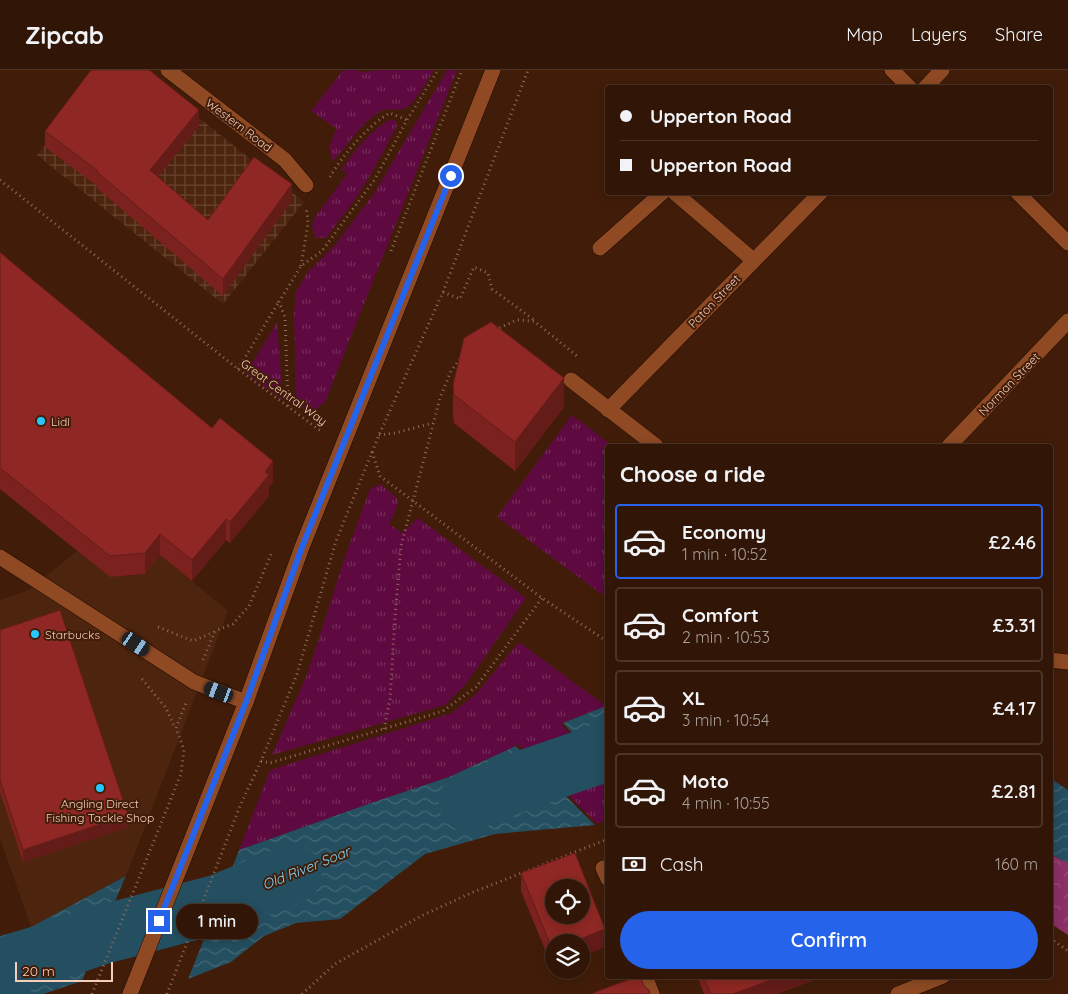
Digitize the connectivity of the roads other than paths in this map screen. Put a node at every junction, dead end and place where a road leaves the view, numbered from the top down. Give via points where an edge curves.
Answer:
1 (168, 70) edge
2 (493, 70) edge
3 (892, 70) edge
4 (942, 70) edge
5 (907, 85) edge
6 (928, 85) edge
7 (306, 185) dead end
8 (660, 195) edge
9 (678, 195) edge
10 (818, 195) edge
11 (1020, 195) edge
12 (1068, 243) edge
13 (600, 248) dead end
14 (754, 260) junction
15 (1068, 321) edge
16 (571, 380) road end
17 (608, 410) junction
18 (653, 444) edge
19 (951, 444) edge
20 (0, 557) edge
21 (1053, 660) edge
22 (1068, 662) edge
23 (246, 702) junction
24 (646, 979) edge
25 (936, 979) edge
26 (130, 994) edge
27 (652, 994) edge
28 (898, 994) edge

1 - 7 street, Western Road via 285,160
2 - 23 street via 302,547
3 - 5 street
4 - 6 street
8 - 13 street
9 - 14 street
10 - 14 street, Paton Street
11 - 12 street
14 - 17 street, Paton Street
15 - 19 street, Norman Street
16 - 17 street
17 - 18 street
20 - 23 street via 194,682
21 - 22 street
23 - 26 street
24 - 27 street
25 - 28 street

